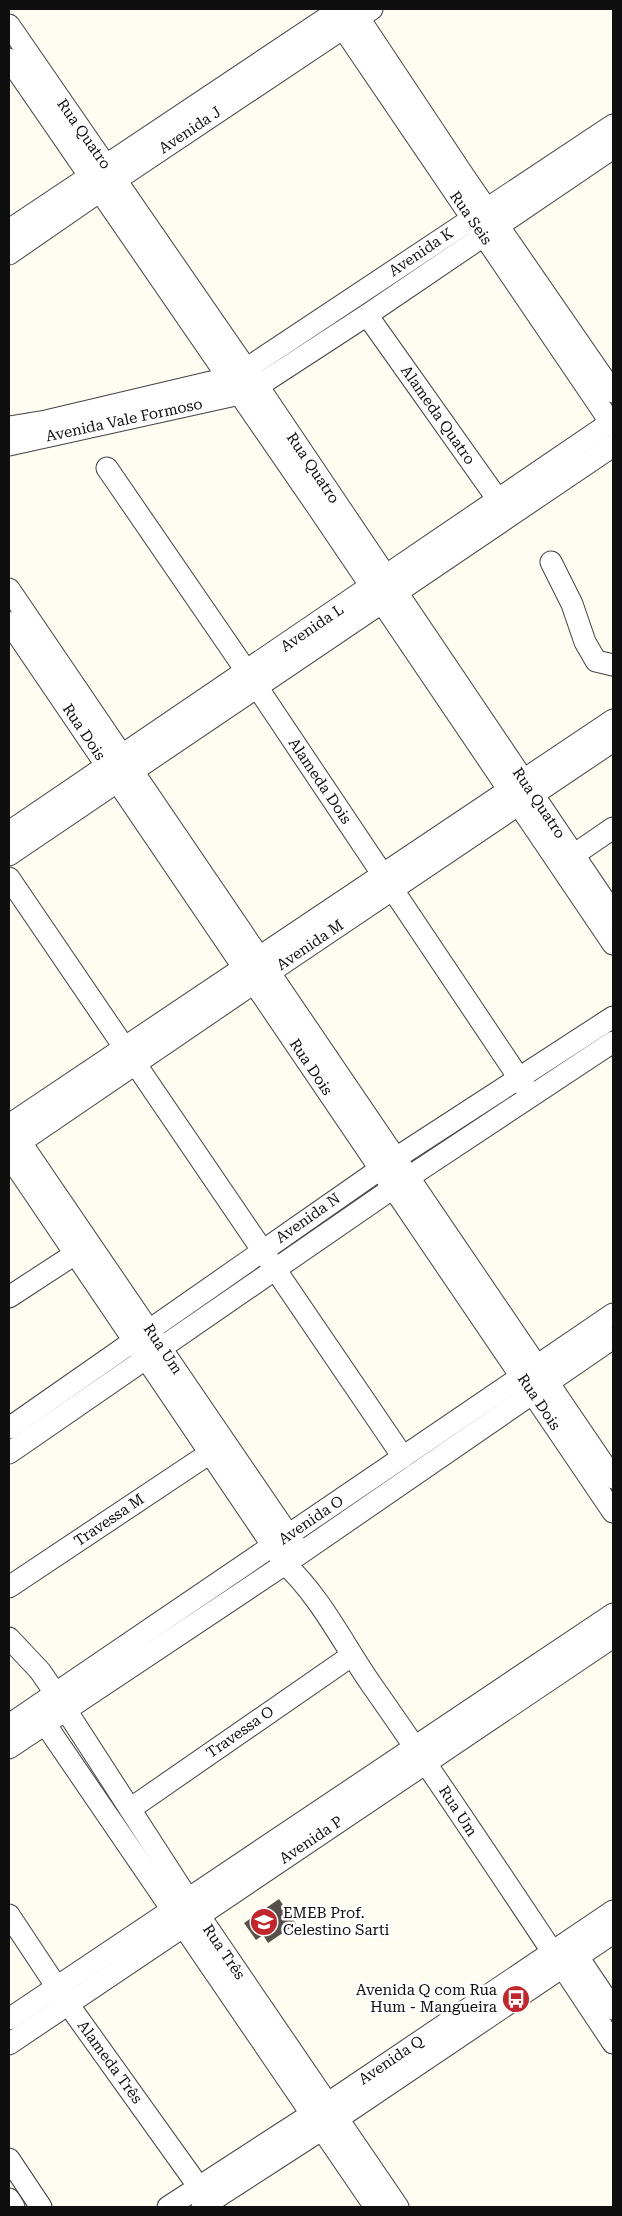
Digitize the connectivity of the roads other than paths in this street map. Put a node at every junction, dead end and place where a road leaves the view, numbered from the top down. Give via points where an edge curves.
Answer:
1 (347, 13) edge
2 (9, 25) edge
3 (9, 59) edge
4 (613, 124) edge
5 (613, 148) edge
6 (103, 178) junction
7 (485, 222) junction
8 (9, 230) edge
9 (9, 254) edge
10 (367, 315) junction
11 (243, 382) junction
12 (613, 392) edge
13 (612, 423) edge
14 (9, 427) edge
15 (9, 445) edge
16 (613, 446) edge
17 (107, 468) dead end
18 (503, 507) junction
19 (551, 562) dead end
20 (9, 589) edge
21 (384, 590) junction
22 (9, 622) edge
23 (613, 664) edge
24 (252, 679) junction
25 (613, 720) edge
26 (613, 741) edge
27 (120, 769) junction
28 (522, 793) junction
29 (613, 828) edge
30 (9, 832) edge
31 (9, 855) edge
32 (566, 860) junction
33 (9, 878) edge
34 (388, 882) junction
35 (613, 913) edge
36 (613, 944) edge
37 (257, 970) junction
38 (613, 1017) edge
39 (613, 1042) edge
40 (130, 1056) junction
41 (525, 1087) junction
42 (9, 1125) edge
43 (13, 1150) edge
44 (388, 1163) junction
45 (401, 1182) junction
46 (262, 1250) junction
47 (74, 1254) junction
48 (275, 1269) junction
49 (9, 1297) edge
50 (613, 1314) edge
51 (141, 1335) junction
52 (613, 1338) edge
53 (154, 1353) junction
54 (535, 1379) junction
55 (9, 1428) edge
56 (9, 1453) edge
57 (210, 1453) junction
58 (404, 1457) junction
59 (613, 1478) edge
60 (613, 1512) edge
61 (281, 1540) junction
62 (293, 1559) junction
63 (9, 1587) edge
64 (613, 1614) edge
65 (613, 1637) edge
66 (9, 1638) edge
67 (351, 1656) junction
68 (545, 1672) junction
69 (60, 1701) junction
70 (39, 1716) junction
71 (9, 1724) edge
72 (9, 1748) edge
73 (421, 1755) junction
74 (130, 1809) junction
75 (613, 1911) edge
76 (185, 1913) junction
77 (9, 1915) edge
78 (613, 1933) edge
79 (565, 1954) junction
80 (63, 1996) junction
81 (613, 2009) edge
82 (9, 2019) edge
83 (613, 2043) edge
84 (9, 2044) edge
85 (324, 2117) junction
86 (9, 2159) edge
87 (9, 2199) edge
88 (206, 2201) edge
89 (14, 2207) edge
90 (41, 2207) edge
91 (168, 2207) edge
92 (375, 2207) edge
93 (398, 2207) edge

1 - 6 street, Avenida J
1 - 7 street, Rua Seis
2 - 6 street, Rua Quatro
3 - 6 street, Rua Quatro
4 - 7 street, Avenida K
5 - 7 street, Avenida K
6 - 8 street, Avenida J
6 - 9 street, Avenida J
6 - 11 street, Rua Quatro
7 - 10 street, Avenida K
7 - 11 street, Avenida K
7 - 12 street, Rua Seis
7 - 13 street, Rua Seis
10 - 11 street, Avenida K
10 - 18 street, Alameda Quatro
11 - 14 street, Avenida Vale Formoso
11 - 15 street, Avenida Vale Formoso
11 - 21 street, Rua Quatro
13 - 18 street, Avenida L
16 - 18 street, Avenida L
17 - 24 street, Alameda Dois
18 - 21 street, Avenida L
19 - 23 street via 596,661
20 - 27 street, Rua Dois
21 - 24 street, Avenida L
21 - 28 street, Rua Quatro
22 - 27 street, Rua Dois
24 - 27 street, Avenida L
24 - 34 street, Alameda Dois
25 - 28 street, Avenida M
26 - 28 street, Avenida M
27 - 30 street, Avenida L
27 - 31 street, Avenida L
27 - 37 street, Rua Dois
28 - 32 street, Rua Quatro
28 - 34 street, Avenida M
29 - 32 street
32 - 35 street, Rua Quatro
32 - 36 street, Rua Quatro
33 - 40 street
34 - 37 street, Avenida M
34 - 41 street, Alameda Dois
37 - 40 street, Avenida M
37 - 44 street, Rua Dois
38 - 41 street, Avenida N
39 - 41 street, Avenida N
40 - 42 street, Avenida M
40 - 43 street, Avenida M
40 - 46 street
41 - 44 street, Avenida N
41 - 45 street, Avenida N
42 - 43 street, Rua Um
43 - 47 street, Rua Um
43 - 51 street, Rua Um
44 - 45 street, Rua Dois
44 - 46 street, Avenida N
45 - 48 street, Avenida N
45 - 54 street, Rua Dois
46 - 48 street
46 - 51 street, Avenida N
47 - 49 street
47 - 51 street, Rua Um
48 - 53 street, Avenida N
48 - 58 street
50 - 54 street, Avenida O
51 - 53 street, Rua Um
51 - 55 street, Avenida N
52 - 54 street, Avenida O
53 - 56 street, Avenida N
53 - 57 street, Rua Um
53 - 61 street, Rua Um
54 - 58 street, Avenida O
54 - 59 street, Rua Dois
54 - 60 street, Rua Dois
54 - 62 street, Avenida O
57 - 61 street, Rua Um
57 - 63 street, Travessa M
58 - 61 street, Avenida O
61 - 62 street, Rua Um
61 - 69 street, Avenida O
62 - 67 street, Rua Um
62 - 69 street, Avenida O
64 - 68 street, Avenida P
65 - 68 street, Avenida P
66 - 69 street, Rua Três via 40,1671
67 - 73 street, Rua Um
67 - 74 street, Travessa O
68 - 73 street, Avenida P
69 - 70 street, Avenida O
69 - 74 street, Rua Três
70 - 71 street, Avenida O
70 - 72 street, Avenida O
70 - 76 street, Rua Três
73 - 76 street, Avenida P
73 - 79 street, Rua Um
74 - 76 street, Rua Três
75 - 79 street, Avenida Q
76 - 80 street, Avenida P
76 - 85 street, Rua Três
77 - 80 street, Alameda Três
78 - 79 street, Avenida Q
79 - 81 street, Rua Um
79 - 83 street, Rua Um
79 - 85 street, Avenida Q
80 - 82 street, Avenida P
80 - 84 street, Avenida P
80 - 88 street, Alameda Três
85 - 88 street, Avenida Q
85 - 92 street, Rua Três
85 - 93 street, Rua Três
86 - 90 street
87 - 89 street
88 - 91 street, Avenida Q

